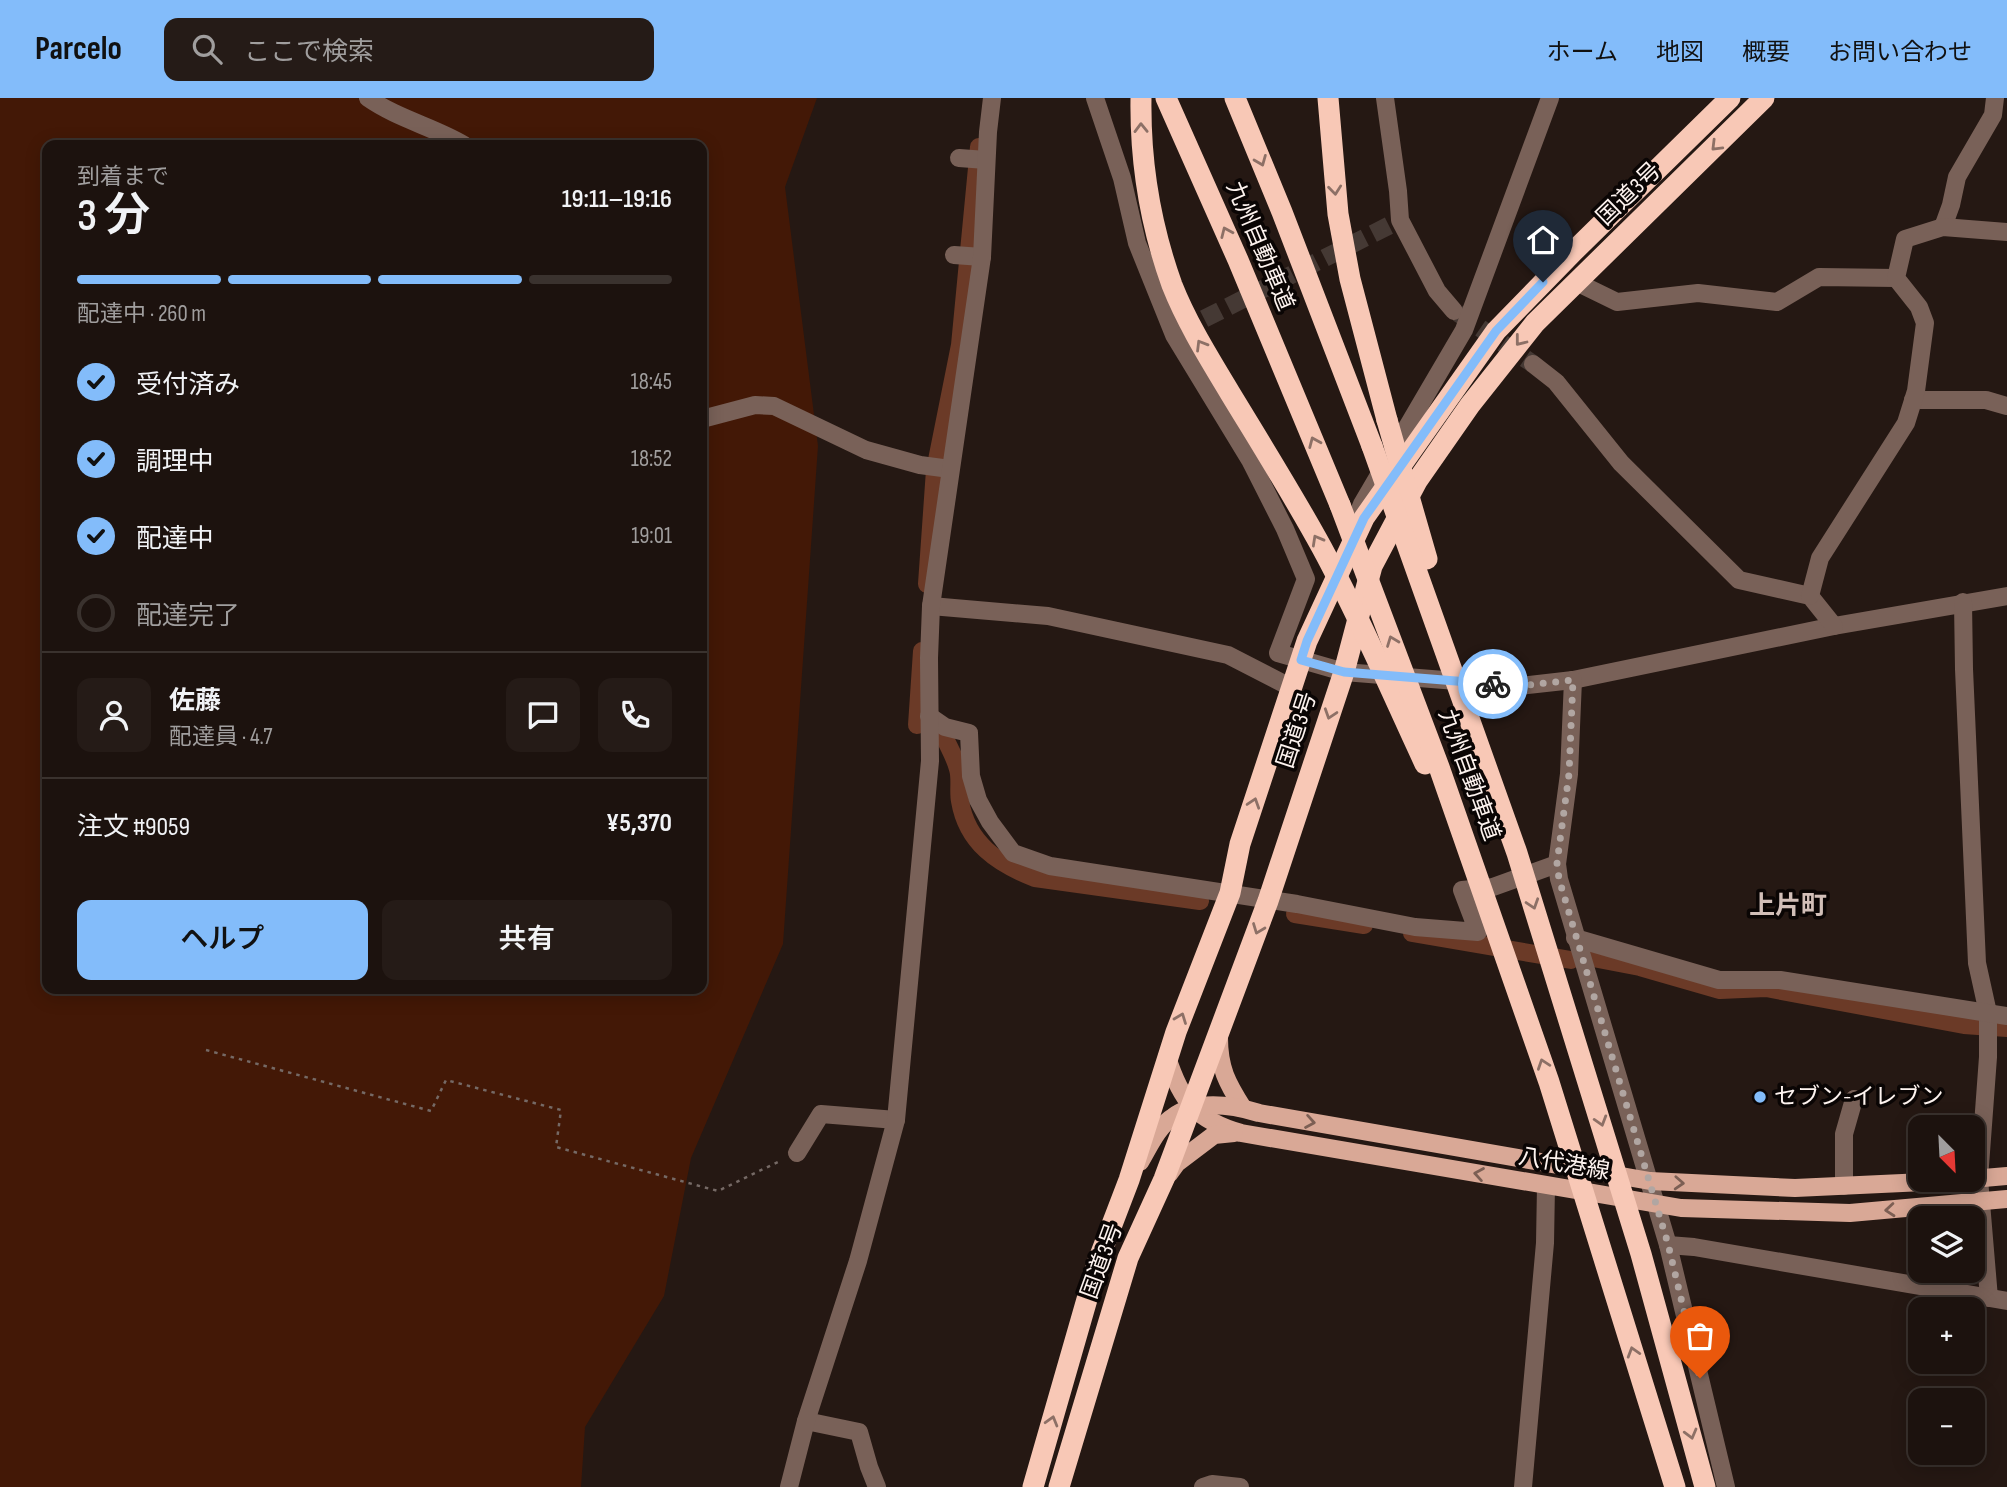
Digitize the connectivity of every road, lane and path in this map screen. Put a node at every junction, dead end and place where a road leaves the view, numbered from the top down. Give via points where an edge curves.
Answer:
1 (368, 98) edge
2 (992, 98) edge
3 (1095, 98) edge
4 (1141, 98) edge
5 (1166, 98) edge
6 (1235, 98) edge
7 (1328, 98) edge
8 (1385, 98) edge
9 (1550, 98) edge
10 (1730, 98) edge
11 (1764, 98) edge
12 (1995, 98) edge
13 (456, 140) edge
14 (959, 158) dead end
15 (986, 160) junction
16 (1943, 227) junction
17 (2007, 232) edge
18 (954, 255) dead end
19 (982, 257) junction
20 (1896, 278) junction
21 (1576, 282) junction
22 (1454, 311) tunnel mouth
23 (1533, 364) tunnel mouth
24 (1913, 400) junction
25 (2007, 406) edge
26 (707, 418) edge
27 (950, 469) junction
28 (1810, 596) junction
29 (2007, 596) edge
30 (1963, 602) junction
31 (931, 606) junction
32 (1834, 626) junction
33 (1304, 650) junction
34 (1344, 672) junction
35 (1573, 680) junction
36 (1292, 688) junction
37 (929, 716) junction
38 (1517, 853) junction
39 (1557, 863) junction
40 (1482, 890) junction
41 (1230, 893) junction
42 (1268, 901) junction
43 (1576, 938) junction
44 (1988, 1013) junction
45 (2007, 1016) edge
46 (1219, 1031) junction
47 (206, 1050) dead end
48 (1167, 1057) junction
49 (1854, 1099) dead end
50 (1191, 1107) junction
51 (1243, 1108) junction
52 (1981, 1115) edge
53 (897, 1120) junction
54 (1241, 1133) junction
55 (797, 1153) joint
56 (2007, 1176) edge
57 (1985, 1178) edge
58 (1129, 1180) junction
59 (1164, 1180) junction
60 (1650, 1181) junction
61 (1908, 1183) edge
62 (1546, 1186) junction
63 (1844, 1186) junction
64 (1978, 1192) edge
65 (2007, 1199) edge
66 (1981, 1202) junction
67 (1656, 1204) junction
68 (1668, 1244) junction
69 (1989, 1298) junction
70 (2007, 1301) edge
71 (806, 1421) junction
72 (1208, 1486) edge
73 (1719, 1486) edge
74 (789, 1487) edge
75 (877, 1487) edge
76 (1033, 1487) edge
77 (1059, 1487) edge
78 (1240, 1487) edge
79 (1523, 1487) edge
80 (1675, 1487) edge

1 - 13 street
2 - 15 street
3 - 33 street via 1122,178 1137,243 1174,335 1250,460 1306,579 1278,653
40 -> 4 highway, bridge via 1354,611 1195,335 1173,287 1145,185
40 -> 5 highway, 九州自動車道, bridge via 1340,505
6 -> 38 highway, 九州自動車道, bridge via 1372,446
7 -> 38 highway, bridge via 1338,214 1350,279 1419,535 1498,772
8 - 22 street via 1400,220 1437,291
9 - 33 street via 1464,330 1362,504
10 - 33 highway, 国道3号 via 1496,331 1364,518
11 -> 21 highway, 国道3号
12 - 16 street via 1993,115 1957,177
14 - 15 street
15 - 19 street
16 - 17 street
16 - 20 street via 1905,239
18 - 19 street
19 - 27 street
20 - 21 street via 1819,277 1777,302 1698,293 1617,302
20 - 24 street via 1920,307 1925,323
21 -> 34 highway, 国道3号 via 1535,323 1418,481 1372,566
23 - 28 street via 1556,382 1621,463 1738,580
24 - 25 street via 1986,400
24 - 28 street via 1906,423 1820,558
26 - 27 street via 755,405 774,406 866,450
27 - 31 street
28 - 32 street
29 - 30 street
30 - 32 street
30 - 44 street via 1977,963
31 - 36 street via 1048,616 1228,655
31 - 37 street
32 - 35 street
33 - 34 street
33 - 36 highway, 国道3号
34 - 35 street via 1519,686
34 -> 42 highway, 国道3号
35 - 39 street via 1569,774
41 -> 36 highway, 国道3号 via 1240,845
37 - 41 street via 945,727 969,733 971,776 978,800 1013,853 1050,866
37 - 53 street via 930,761
38 -> 73 highway, 九州自動車道, bridge via 1641,1254
39 - 42 street via 1493,887 1462,890 1478,932 1415,927
39 - 43 street
80 -> 40 highway, 九州自動車道, bridge via 1549,1082
41 - 42 street
48 -> 41 highway, 国道3号
42 -> 46 highway, 国道3号
43 - 44 street via 1719,980 1780,980
43 - 60 street
44 - 45 street
44 - 52 street
46 - 50 highway, 国道3号
46 - 51 main road via 1219,1058 1227,1084
47 - 55 path via 431,1111 446,1080 561,1110 556,1147 718,1191
48 - 50 main road, 八代港線
48 - 58 highway, 国道3号
49 - 63 street via 1844,1134
50 - 51 main road, 八代港線
50 - 54 main road, 八代港線 via 1219,1126
50 - 58 main road via 1171,1117
50 - 59 highway, 国道3号
51 -> 60 main road, 八代港線
53 - 55 street via 821,1114
53 - 71 street
54 - 59 main road, 八代港線 via 1214,1135 1177,1163
62 -> 54 main road, 八代港線
56 - 57 main road, 八代港線
76 -> 58 highway, 国道3号 via 1098,1261
59 - 77 highway, 国道3号 via 1128,1258
60 -> 63 main road, 八代港線
60 - 67 street
61 - 63 main road, 八代港線
62 - 67 main road, 八代港線
62 - 79 street
64 - 66 street
65 - 66 main road, 八代港線
66 -> 67 main road, 八代港線 via 1850,1213
66 - 69 street
67 - 68 street
68 - 69 street
68 - 73 street
69 - 70 street
71 - 74 street
71 - 75 street via 859,1432
72 - 78 street

